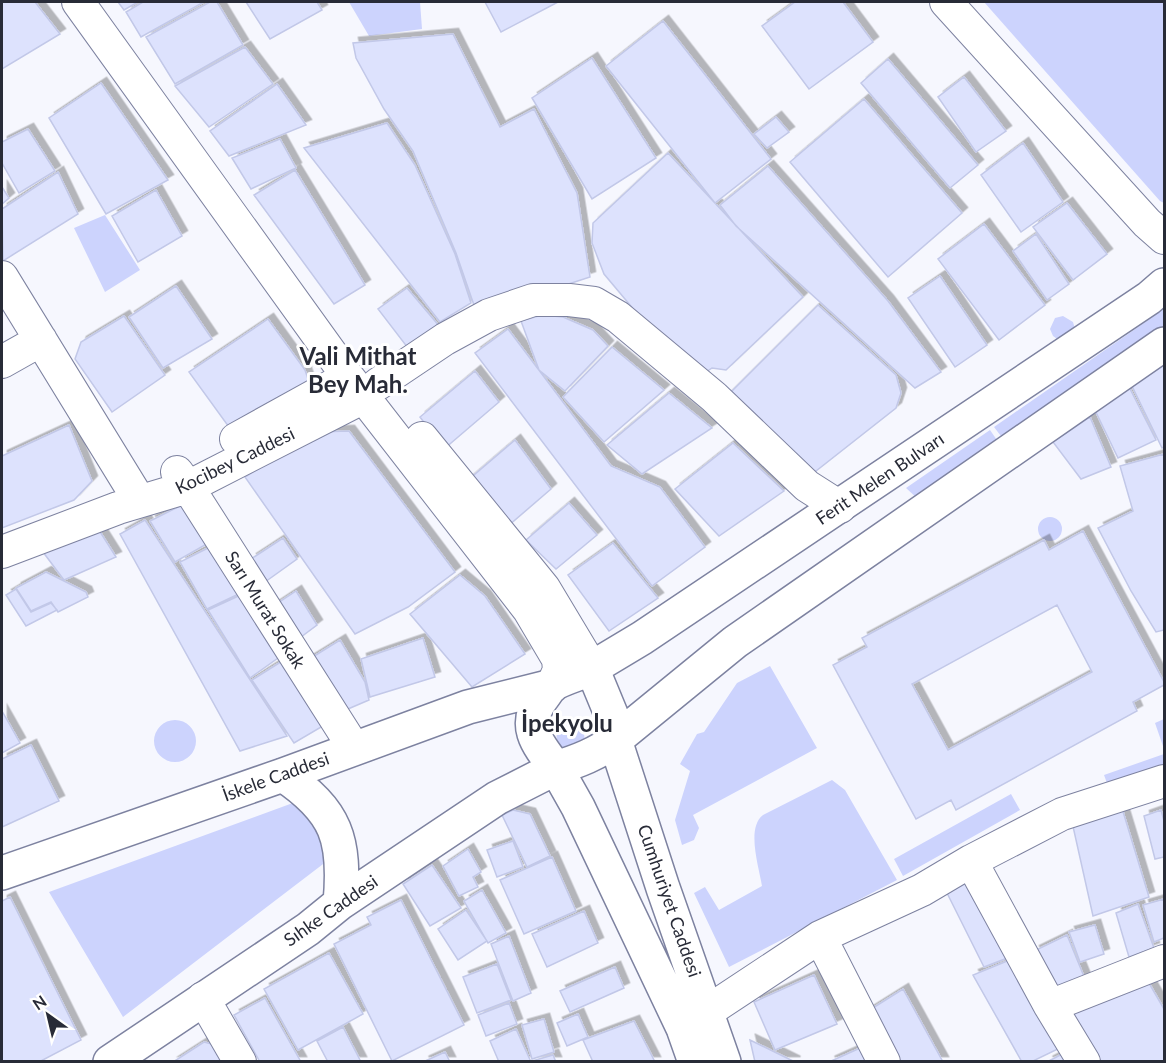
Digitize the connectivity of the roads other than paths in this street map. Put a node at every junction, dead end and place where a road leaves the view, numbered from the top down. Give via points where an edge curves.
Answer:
1 (78, 2) edge
2 (102, 2) edge
3 (946, 2) edge
4 (1164, 238) edge
5 (2, 277) edge
6 (1164, 285) edge
7 (41, 340) junction
8 (1164, 345) edge
9 (2, 362) edge
10 (363, 386) junction
11 (182, 480) junction
12 (134, 492) junction
13 (840, 507) junction
14 (2, 541) edge
15 (2, 552) edge
16 (592, 668) junction
17 (552, 686) junction
18 (615, 740) junction
19 (354, 748) junction
20 (556, 768) junction
21 (283, 775) junction
22 (1164, 781) edge
23 (971, 861) junction
24 (2, 873) edge
25 (340, 903) junction
26 (820, 937) junction
27 (1164, 961) edge
28 (202, 998) junction
29 (1050, 1006) junction
30 (695, 1020) junction
31 (110, 1062) edge
32 (240, 1062) edge
33 (695, 1062) edge
34 (724, 1062) edge
35 (884, 1062) edge
36 (1084, 1062) edge

1 - 10 street
2 - 10 street
3 - 4 street
5 - 7 street
6 - 13 main road, Ferit Melen Bulvarı
7 - 9 street
7 - 12 street
8 - 18 main road via 735,642
10 - 11 street, Kocibey Caddesi
10 - 13 street, Kocibey Caddesi via 489,315 533,300 594,303 618,317 714,397 807,486
10 - 16 street via 544,588
10 - 17 street via 535,620 558,659 559,670
11 - 12 street, Kocibey Caddesi
11 - 15 street, Kocibey Caddesi
11 - 19 street, Sarı Murat Sokak
12 - 14 street, Kocibey Caddesi
13 - 16 main road, Ferit Melen Bulvarı
16 - 17 main road
16 - 18 main road via 611,714
17 - 19 main road, İskele Caddesi via 468,707
17 - 20 main road via 532,715 533,733
18 - 20 main road via 602,750
18 - 30 main road, Cumhuriyet Caddesi via 663,888
19 - 21 main road, İskele Caddesi
20 - 25 main road, Sıhke Caddesi via 497,798
20 - 30 main road, Cumhuriyet Caddesi
21 - 24 main road, İskele Caddesi
21 - 25 main road via 319,804 333,828 340,845 343,873
22 - 23 street via 1062,814
23 - 26 street via 922,890
23 - 29 street
25 - 28 main road, Sıhke Caddesi via 308,929
26 - 30 street
26 - 35 street
27 - 29 street
28 - 31 main road, Sıhke Caddesi
28 - 32 street
29 - 36 street
30 - 33 main road, Cumhuriyet Caddesi
30 - 34 main road, Cumhuriyet Caddesi

